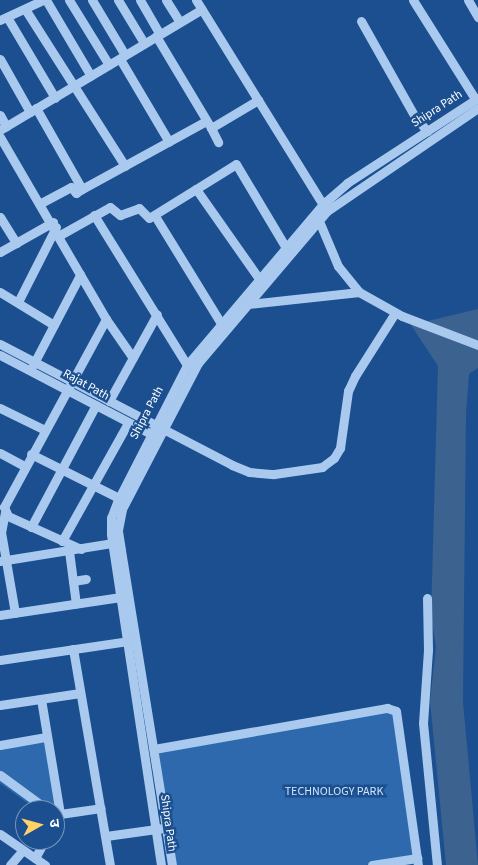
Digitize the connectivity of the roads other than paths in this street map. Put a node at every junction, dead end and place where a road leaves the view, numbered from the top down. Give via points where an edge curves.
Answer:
1 (44, 0) edge
2 (69, 0) edge
3 (92, 0) edge
4 (118, 0) edge
5 (140, 0) edge
6 (166, 0) edge
7 (196, 0) edge
8 (413, 0) edge
9 (468, 0) edge
10 (25, 9) junction
11 (202, 9) junction
12 (478, 17) edge
13 (4, 18) edge
14 (361, 21) dead end
15 (179, 22) junction
16 (158, 35) junction
17 (144, 43) junction
18 (122, 57) junction
19 (0, 59) edge
20 (109, 65) junction
21 (92, 76) junction
22 (74, 88) junction
23 (55, 98) junction
24 (258, 100) junction
25 (477, 102) edge
26 (33, 110) junction
27 (0, 115) edge
28 (208, 125) junction
29 (3, 128) edge
30 (427, 130) junction
31 (0, 137) edge
32 (169, 142) junction
33 (218, 142) dead end
34 (125, 166) junction
35 (82, 189) junction
36 (196, 189) junction
37 (41, 203) junction
38 (324, 208) junction
39 (94, 215) junction
40 (155, 216) junction
41 (0, 217) edge
42 (319, 220) junction
43 (56, 228) junction
44 (16, 243) junction
45 (286, 248) junction
46 (0, 252) edge
47 (80, 275) junction
48 (260, 280) junction
49 (0, 292) edge
50 (359, 292) junction
51 (18, 302) junction
52 (248, 304) junction
53 (157, 314) junction
54 (399, 315) junction
55 (106, 319) junction
56 (54, 325) junction
57 (222, 325) junction
58 (0, 344) edge
59 (478, 345) edge
60 (0, 355) edge
61 (134, 358) junction
62 (32, 365) junction
63 (187, 365) junction
64 (73, 381) junction
65 (68, 390) junction
66 (109, 401) junction
67 (96, 405) junction
68 (0, 408) edge
69 (128, 423) junction
70 (154, 425) junction
71 (164, 428) junction
72 (45, 430) junction
73 (150, 434) junction
74 (173, 436) junction
75 (159, 437) junction
76 (0, 453) edge
77 (31, 454) junction
78 (24, 466) junction
79 (62, 470) junction
80 (94, 485) junction
81 (4, 498) edge
82 (119, 498) junction
83 (5, 512) junction
84 (1, 522) edge
85 (31, 527) junction
86 (62, 541) junction
87 (112, 543) junction
88 (81, 549) junction
89 (69, 551) junction
90 (3, 561) edge
91 (86, 579) dead end
92 (73, 581) junction
93 (121, 597) junction
94 (427, 598) dead end
95 (76, 604) junction
96 (15, 613) junction
97 (0, 615) edge
98 (128, 640) junction
99 (73, 649) junction
100 (0, 660) edge
101 (80, 693) junction
102 (41, 699) junction
103 (0, 705) edge
104 (46, 737) junction
105 (0, 745) edge
106 (154, 748) junction
107 (0, 776) edge
108 (34, 800) edge
109 (55, 800) edge
110 (101, 808) junction
111 (65, 815) edge
112 (162, 828) junction
113 (0, 834) edge
114 (106, 836) junction
115 (39, 850) edge
116 (22, 851) junction
117 (35, 858) junction
118 (417, 862) edge
119 (10, 865) edge
120 (45, 865) edge
121 (110, 865) edge
122 (161, 865) edge
123 (172, 865) edge
124 (372, 865) edge
125 (437, 865) edge

1 - 10 street
1 - 21 street
2 - 20 street
3 - 18 street
4 - 17 street
5 - 16 street
6 - 15 street
7 - 11 street
8 - 25 street
9 - 12 street
10 - 13 street
10 - 22 street
11 - 15 street
11 - 24 street
13 - 23 street
14 - 30 street via 414,115
15 - 16 street
16 - 17 street
16 - 28 street
17 - 18 street
18 - 20 street
18 - 32 street
19 - 26 street
20 - 21 street
21 - 22 street
22 - 23 street
22 - 34 street
23 - 26 street
24 - 28 street
24 - 38 street
25 - 30 street, Shipra Path
25 - 38 street, Shipra Path
26 - 29 street
26 - 35 street
27 - 29 street
28 - 32 street
28 - 33 street
30 - 38 street, Shipra Path via 347,183
31 - 37 street
32 - 34 street
34 - 35 street
35 - 37 street via 76,193 71,187
36 - 40 street
36 - 45 street via 236,164
36 - 48 street
37 - 43 street
38 - 42 street, Shipra Path
38 - 45 street, Shipra Path
39 - 40 street via 112,207 120,215 138,208 146,218
39 - 43 street
39 - 53 street
40 - 57 street
41 - 44 street
42 - 50 street via 338,266
42 - 52 street, Shipra Path
43 - 44 street
43 - 47 street
43 - 51 street
44 - 46 street
45 - 48 street, Shipra Path
47 - 55 street
47 - 56 street
48 - 57 street, Shipra Path
49 - 51 street
50 - 52 street
50 - 54 street
51 - 56 street
52 - 71 street, Shipra Path via 198,363
53 - 61 street
53 - 63 street
54 - 59 street
54 - 74 street via 355,376 348,392 340,448 322,467 261,475
55 - 61 street
55 - 64 street
56 - 62 street
57 - 63 street, Shipra Path
58 - 62 street, Rajat Path
60 - 62 street, Rajat Path
61 - 66 street
62 - 64 street, Rajat Path
62 - 65 street, Rajat Path
63 - 70 street, Shipra Path
64 - 65 street
64 - 66 street, Rajat Path
65 - 67 street, Rajat Path
65 - 72 street
66 - 70 street, Rajat Path
67 - 69 street, Rajat Path
67 - 79 street
68 - 72 street
69 - 73 street, Rajat Path
69 - 80 street
70 - 71 street, Rajat Path
70 - 73 street, Shipra Path
71 - 74 street
71 - 75 street, Shipra Path
72 - 77 street
73 - 75 street, Rajat Path
73 - 82 street, Shipra Path
74 - 75 street
75 - 106 street, Shipra Path via 122,509 118,530
76 - 78 street
77 - 78 street
77 - 79 street
78 - 81 street
79 - 80 street
79 - 85 street
80 - 82 street
80 - 86 street
81 - 83 street
82 - 87 street, Shipra Path via 111,518
83 - 84 street
83 - 85 street
84 - 90 street
85 - 86 street
86 - 88 street
87 - 88 street
87 - 93 street, Shipra Path
88 - 89 street
89 - 90 street
89 - 92 street
90 - 96 street
91 - 92 street
92 - 95 street
93 - 95 street
93 - 98 street, Shipra Path
94 - 125 street via 428,650 423,723
95 - 96 street
96 - 97 street
98 - 99 street
98 - 112 street, Shipra Path
99 - 100 street
99 - 101 street
101 - 102 street
101 - 110 street
102 - 103 street
102 - 104 street
104 - 105 street
104 - 109 street
106 - 112 street, Shipra Path
106 - 118 street via 387,708 396,711
107 - 108 street
110 - 111 street
110 - 114 street
112 - 114 street
112 - 122 street, Shipra Path
112 - 123 street, Shipra Path
113 - 116 street
114 - 121 street
115 - 117 street
116 - 117 street
116 - 119 street
117 - 120 street
118 - 124 street

